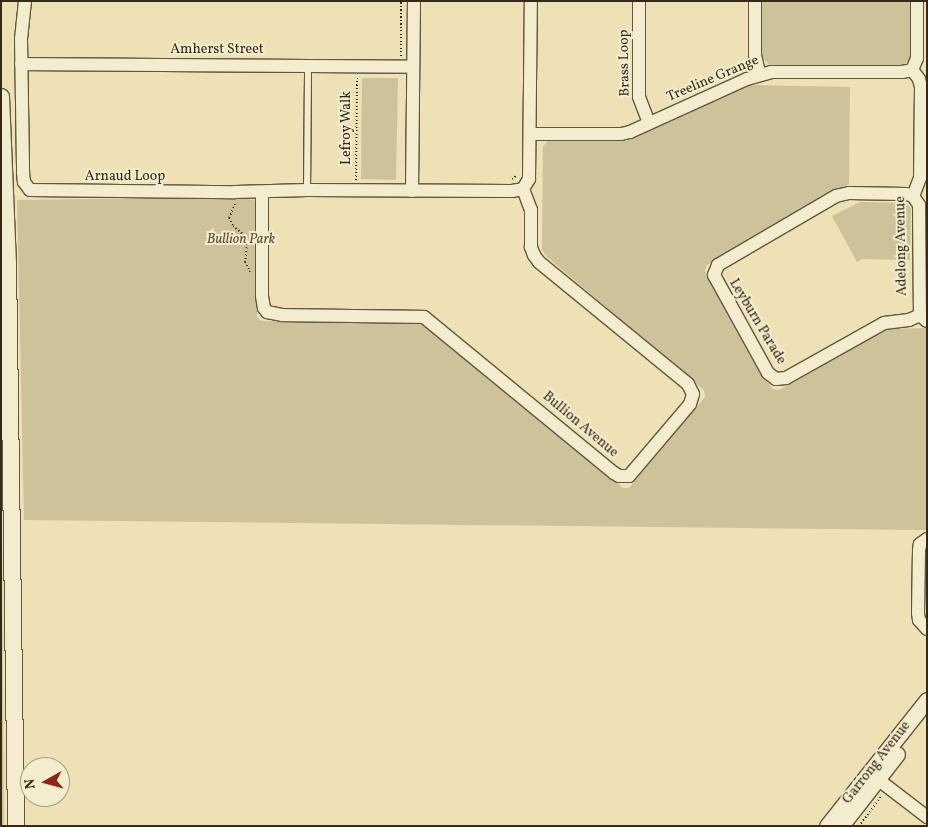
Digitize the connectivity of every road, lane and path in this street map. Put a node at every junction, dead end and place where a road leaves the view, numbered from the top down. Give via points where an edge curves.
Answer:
1 (25, 1) edge
2 (414, 1) edge
3 (531, 1) edge
4 (639, 1) edge
5 (755, 1) edge
6 (918, 1) edge
7 (21, 64) junction
8 (308, 66) junction
9 (357, 66) junction
10 (414, 67) junction
11 (912, 70) junction
12 (759, 73) junction
13 (1, 97) edge
14 (649, 123) junction
15 (530, 134) junction
16 (523, 189) junction
17 (307, 190) junction
18 (356, 190) junction
19 (412, 191) junction
20 (236, 192) junction
21 (262, 192) junction
22 (913, 196) junction
23 (1, 202) edge
24 (8, 262) junction
25 (262, 272) junction
26 (923, 318) edge
27 (927, 539) edge
28 (927, 629) edge
29 (927, 700) edge
30 (927, 715) edge
31 (879, 780) junction
32 (927, 816) edge
33 (16, 826) edge
34 (827, 826) edge
35 (841, 826) edge
36 (859, 826) edge

1 - 7 street, Arnaud Loop
2 - 10 street
3 - 15 street
4 - 14 street, Brass Loop via 639,97
5 - 12 street via 755,55
6 - 11 street via 917,58
7 - 8 street, Amherst Street
7 - 20 street, Arnaud Loop via 23,173 24,182 30,190
8 - 9 street, Amherst Street
8 - 17 lane
9 - 10 street, Amherst Street
9 - 18 path, Lefroy Walk
10 - 19 street
11 - 12 street, Treeline Grange
11 - 22 street, Adelong Avenue via 921,87 920,178
12 - 14 street, Treeline Grange
13 - 24 main road
14 - 15 street, Treeline Grange via 620,134
15 - 16 street via 530,179
16 - 19 street, Arnaud Loop via 512,192
16 - 25 street, Bullion Avenue via 531,210 531,247 540,262 692,389 690,404 629,476 614,473 429,320 413,316 273,314 264,308 262,302
17 - 18 street, Arnaud Loop
17 - 21 street, Arnaud Loop
18 - 19 street, Arnaud Loop
20 - 21 street, Arnaud Loop
20 - 25 path via 230,222 243,234 247,244 246,266 253,273
21 - 25 street, Bullion Avenue
22 - 26 street, Adelong Avenue via 919,205
22 - 26 street, Leyburn Parade via 849,193 836,196 718,265 714,275 768,373 776,379 786,378 878,325
23 - 24 main road
24 - 33 main road
27 - 28 street via 920,544 919,550 918,604 919,620
29 - 31 street, Garrong Avenue
30 - 31 street, Garrong Avenue
31 - 32 street
31 - 34 street, Garrong Avenue
31 - 35 street, Garrong Avenue
31 - 36 path

